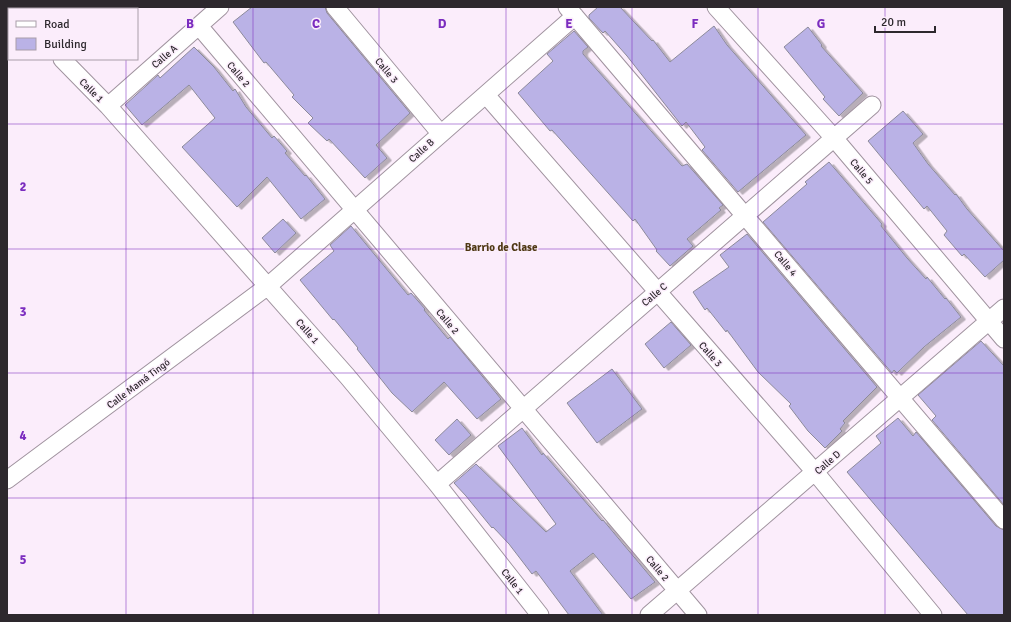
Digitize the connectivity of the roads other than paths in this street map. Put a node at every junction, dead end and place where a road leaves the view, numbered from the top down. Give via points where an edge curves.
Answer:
1 (220, 7) edge
2 (335, 7) edge
3 (716, 7) edge
4 (571, 12) edge
5 (199, 26) junction
6 (63, 60) edge
7 (486, 95) junction
8 (872, 104) dead end
9 (108, 106) junction
10 (440, 133) junction
11 (834, 138) junction
12 (354, 210) junction
13 (745, 215) junction
14 (268, 286) junction
15 (657, 292) junction
16 (1004, 308) edge
17 (989, 321) junction
18 (1004, 339) edge
19 (900, 398) junction
20 (523, 409) junction
21 (815, 472) junction
22 (7, 480) edge
23 (437, 484) junction
24 (1004, 520) edge
25 (678, 591) junction
26 (540, 615) edge
27 (649, 615) edge
28 (698, 615) edge
29 (933, 615) edge

1 - 5 street, Calle A
2 - 10 street, Calle 3
3 - 11 street, Calle 5
4 - 7 street, Calle B
4 - 13 street, Calle 4
5 - 9 street, Calle A
5 - 12 street, Calle 2
6 - 9 street, Calle 1
7 - 10 street, Calle B
7 - 15 street, Calle 3
8 - 11 street, Calle C
9 - 14 street, Calle 1
10 - 12 street, Calle B
11 - 13 street, Calle C
11 - 17 street, Calle 5
12 - 14 street, Calle B
12 - 20 street, Calle 2
13 - 15 street, Calle C
13 - 19 street, Calle 4
14 - 22 street, Calle Mamá Tingó
14 - 23 street, Calle 1
15 - 20 street, Calle C
15 - 21 street, Calle 3
16 - 17 street, Calle D
17 - 18 street, Calle 5
17 - 19 street, Calle D
19 - 21 street, Calle D
19 - 24 street, Calle 4
20 - 23 street, Calle C
20 - 25 street, Calle 2
21 - 25 street, Calle D
21 - 29 street, Calle 3
23 - 26 street, Calle 1
25 - 27 street, Calle D
25 - 28 street, Calle 2

